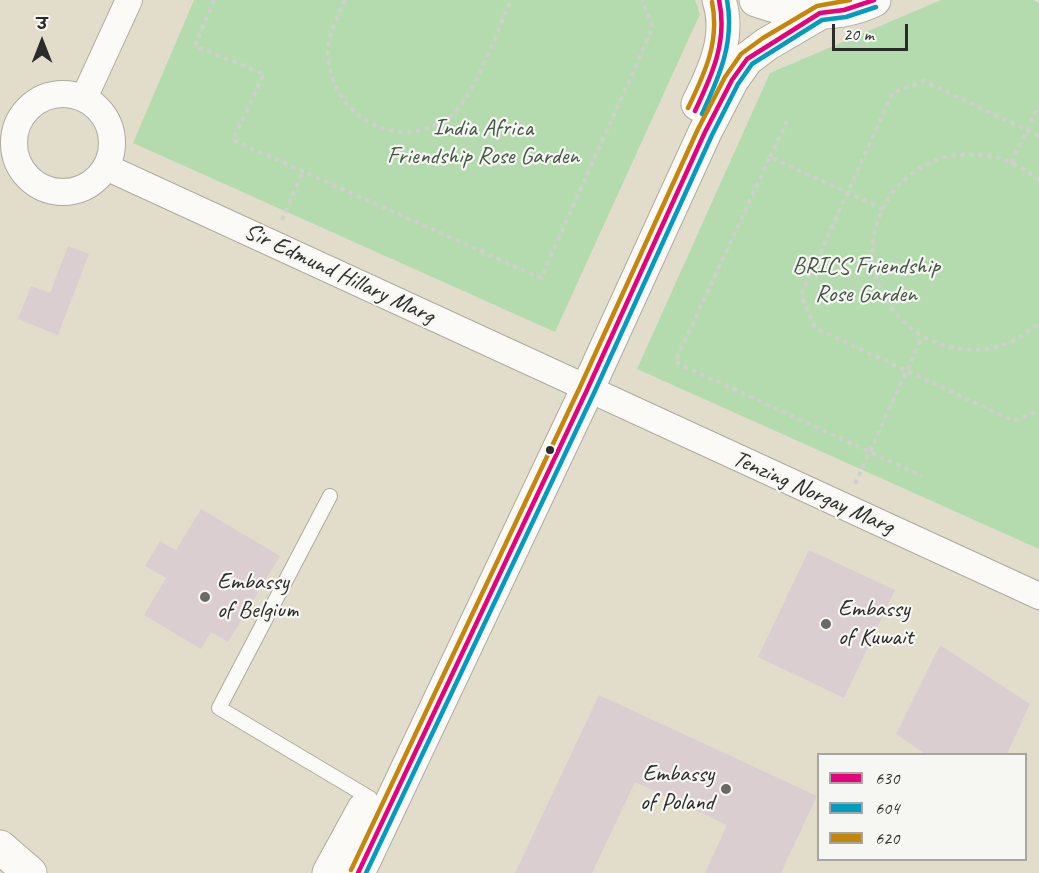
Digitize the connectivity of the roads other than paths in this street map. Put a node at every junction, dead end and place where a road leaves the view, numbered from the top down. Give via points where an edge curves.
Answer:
1 (129, 0) edge
2 (719, 0) edge
3 (756, 0) edge
4 (874, 0) edge
5 (820, 13) junction
6 (84, 98) junction
7 (8, 160) edge
8 (106, 167) junction
9 (579, 386) junction
10 (330, 496) dead end
11 (1039, 596) edge
12 (370, 798) junction
13 (0, 847) edge
14 (30, 873) edge
15 (329, 873) edge
16 (358, 873) edge

1 - 6 street
2 - 9 main road via 722,39 713,74
3 - 5 main road via 777,8
4 - 5 main road
5 - 9 main road via 747,59 732,80
6 - 7 street via 52,94 31,106 16,125
6 - 8 street via 107,120 112,136
7 - 8 street via 35,183 65,192 88,184
8 - 9 street, Sir Edmund Hillary Marg
9 - 11 street, Tenzing Norgay Marg
9 - 12 main road
9 - 16 main road
10 - 12 lane via 219,708
12 - 15 main road
13 - 14 main road

